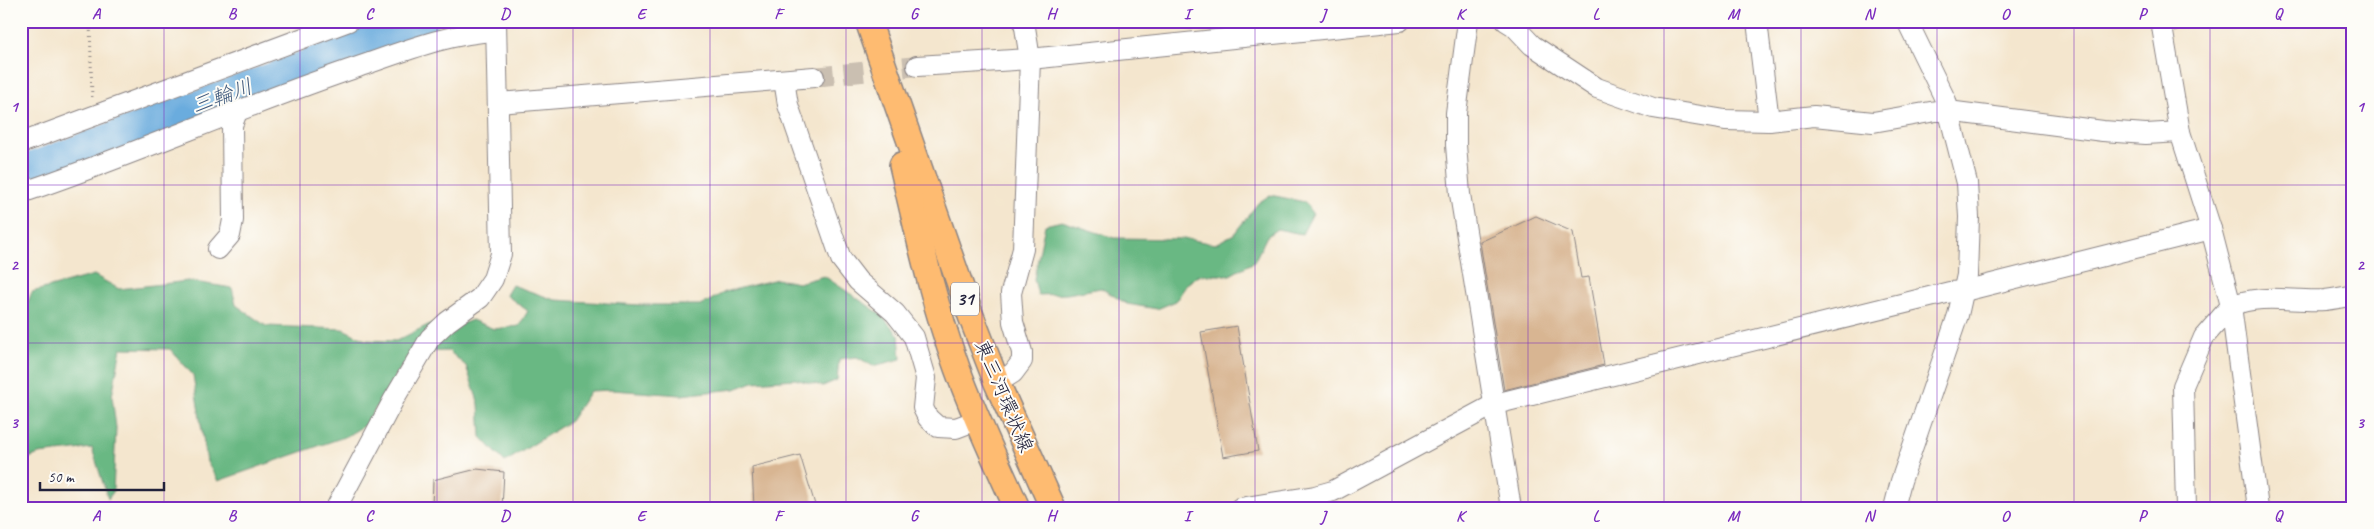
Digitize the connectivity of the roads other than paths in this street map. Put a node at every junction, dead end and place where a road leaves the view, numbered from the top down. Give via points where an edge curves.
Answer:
1 (349, 21) edge
2 (868, 21) edge
3 (1024, 21) edge
4 (1400, 21) edge
5 (1468, 21) edge
6 (1506, 21) edge
7 (1757, 21) edge
8 (1907, 21) edge
9 (2171, 21) edge
10 (496, 26) edge
11 (1030, 59) junction
12 (917, 66) tunnel mouth
13 (814, 77) tunnel mouth
14 (784, 80) junction
15 (889, 85) junction
16 (499, 104) junction
17 (237, 112) junction
18 (1948, 112) junction
19 (1769, 121) junction
20 (2180, 132) junction
21 (21, 143) edge
22 (21, 193) edge
23 (2211, 229) junction
24 (218, 249) dead end
25 (1964, 291) junction
26 (2353, 296) edge
27 (2231, 306) junction
28 (997, 383) junction
29 (1495, 404) junction
30 (977, 420) junction
31 (336, 508) edge
32 (1017, 508) edge
33 (1053, 508) edge
34 (1240, 508) edge
35 (1511, 508) edge
36 (1894, 508) edge
37 (2186, 508) edge
38 (2258, 508) edge

1 - 21 street
2 - 15 main road, 東三河環状線 / 31
3 - 11 street
4 - 11 street
5 - 29 street via 1456,112 1456,145 1466,238
6 - 19 street via 1532,45 1597,88 1653,108 1725,120
7 - 19 street
8 - 18 street via 1946,101
9 - 20 street via 2162,27
10 - 16 street
10 - 17 street via 401,52 295,88
11 - 12 street
11 - 28 street via 1023,248 1011,292 1013,322 1022,361
13 - 14 street
14 - 16 street
14 - 30 street via 788,105 841,259 858,281 896,313 914,338 926,378 923,408 928,418 938,426 956,428
15 - 28 main road, 東三河環状線 / 31
15 - 30 main road, 東三河環状線 / 31 via 901,158 921,245 956,367
16 - 31 street via 501,254 493,279 480,298 430,338
17 - 22 street
17 - 24 street via 232,124 233,220 230,235
18 - 19 street via 1936,111 1873,122 1814,116
18 - 20 street via 2103,132
18 - 25 street via 1967,183 1969,217
20 - 23 street
23 - 25 street
23 - 27 street
25 - 29 street
25 - 36 street
26 - 27 street via 2324,300 2267,298
27 - 37 street via 2204,336 2183,386
27 - 38 street
28 - 33 main road, 東三河環状線 / 31
29 - 34 street via 1333,490
29 - 35 street
30 - 32 main road, 東三河環状線 / 31

